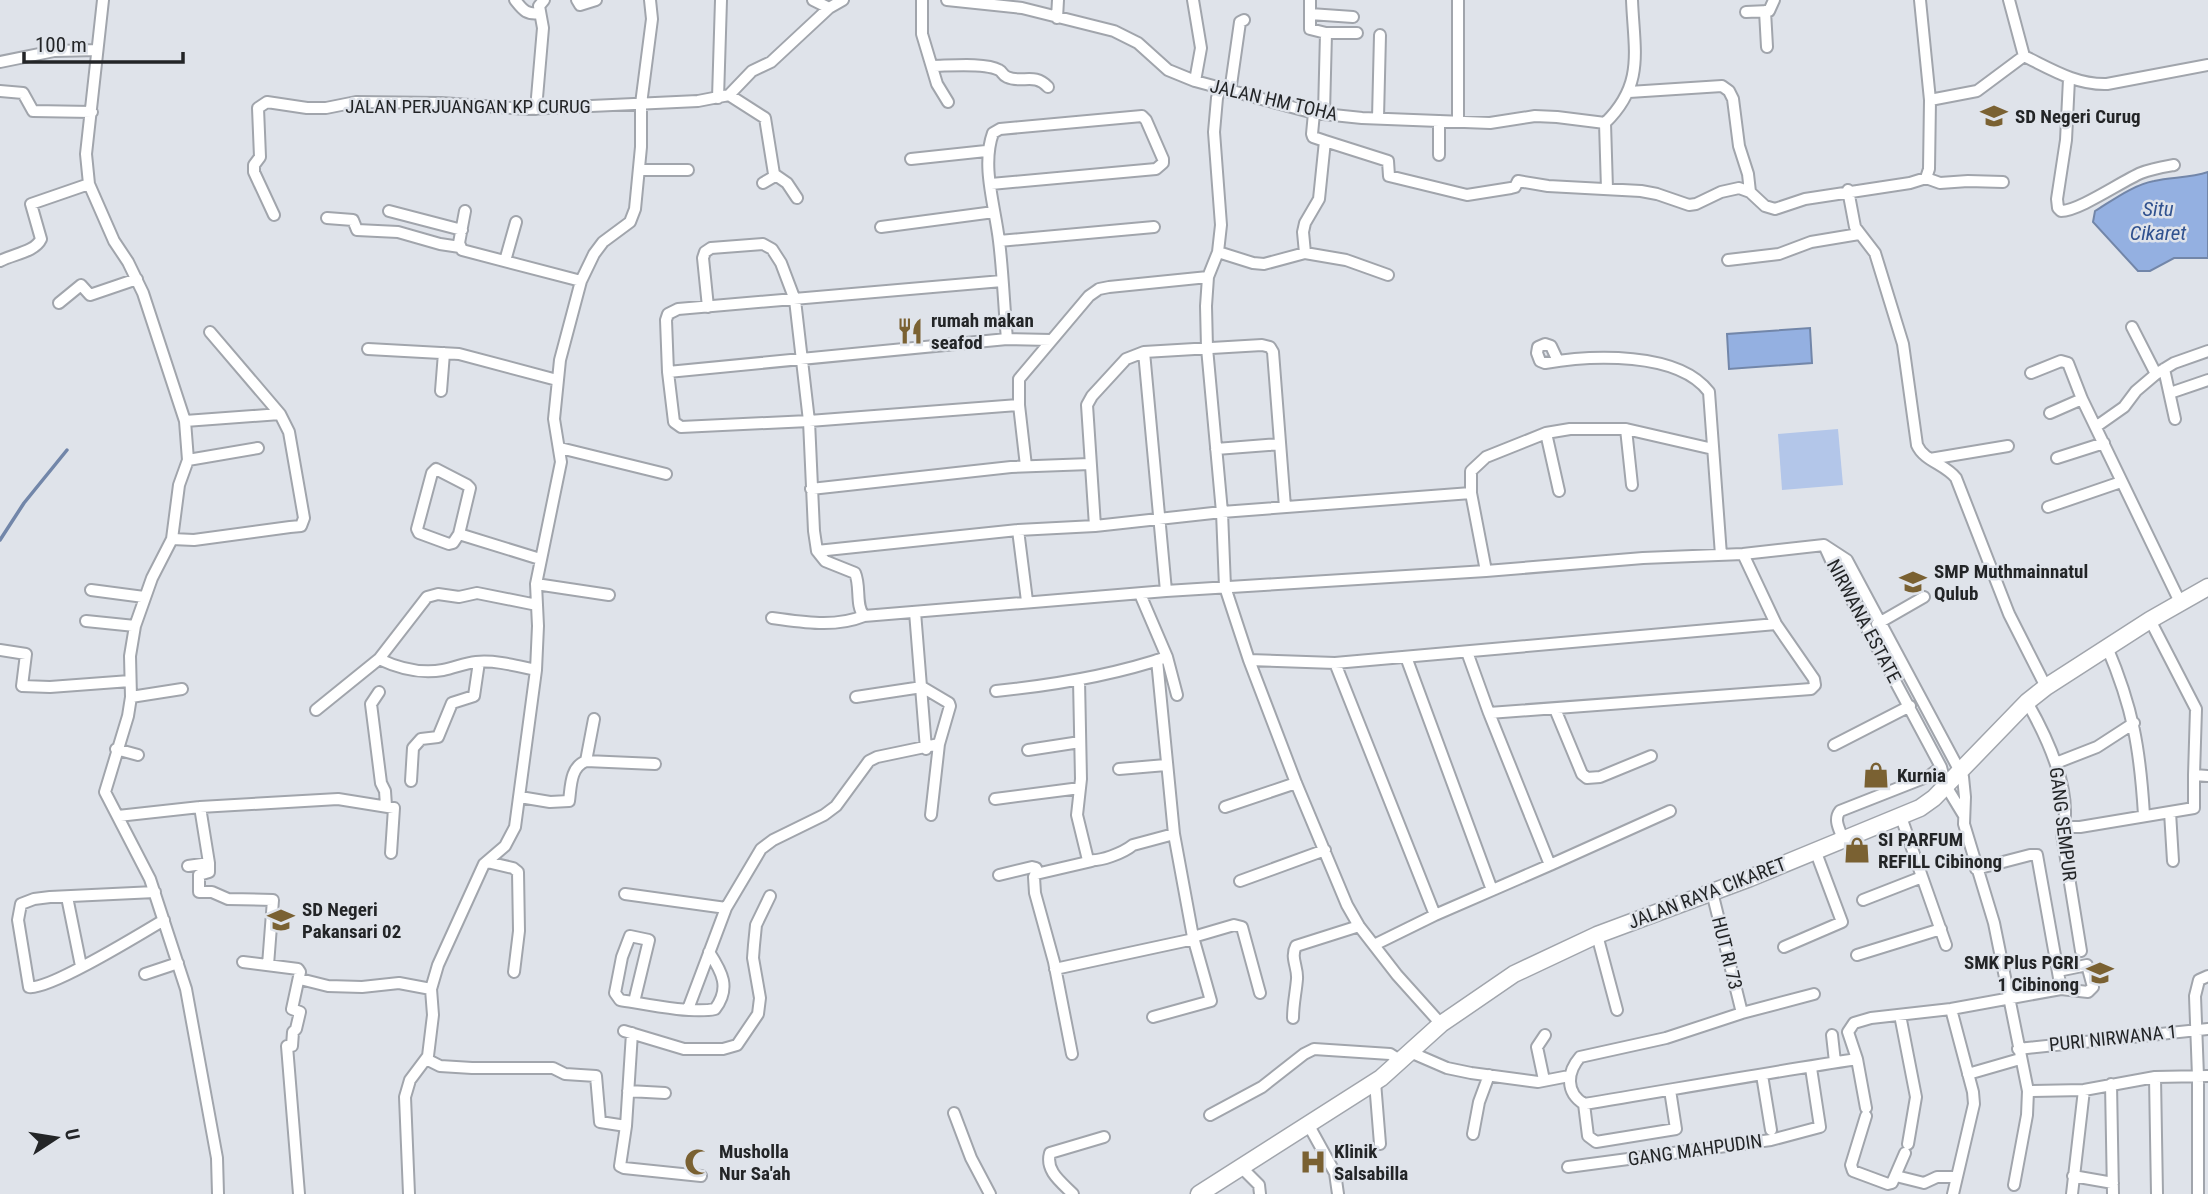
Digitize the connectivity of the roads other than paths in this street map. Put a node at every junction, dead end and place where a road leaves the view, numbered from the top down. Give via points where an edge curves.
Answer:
1 (103, 0) edge
2 (515, 0) edge
3 (544, 0) edge
4 (577, 0) edge
5 (596, 0) edge
6 (650, 0) edge
7 (720, 0) edge
8 (813, 0) edge
9 (842, 0) edge
10 (922, 0) edge
11 (947, 0) edge
12 (1058, 0) edge
13 (1192, 0) edge
14 (1310, 0) edge
15 (1458, 0) edge
16 (1632, 0) edge
17 (1774, 0) edge
18 (1920, 0) edge
19 (2008, 0) edge
20 (829, 8) junction
21 (1765, 11) junction
22 (1746, 12) dead end
23 (540, 13) junction
24 (1310, 14) junction
25 (1353, 16) dead end
26 (1057, 18) junction
27 (1244, 20) dead end
28 (1326, 33) junction
29 (1357, 33) dead end
30 (1380, 35) dead end
31 (1768, 47) dead end
32 (97, 50) junction
33 (2024, 56) junction
34 (0, 62) edge
35 (2208, 65) edge
36 (932, 66) junction
37 (2069, 79) junction
38 (1195, 81) junction
39 (1048, 87) dead end
40 (1225, 90) junction
41 (0, 91) edge
42 (1629, 92) junction
43 (724, 96) junction
44 (1930, 100) junction
45 (948, 102) dead end
46 (642, 104) junction
47 (536, 109) junction
48 (92, 112) junction
49 (1319, 113) junction
50 (1378, 118) junction
51 (1439, 121) junction
52 (1458, 121) junction
53 (1605, 123) junction
54 (1325, 141) junction
55 (986, 150) junction
56 (1438, 155) dead end
57 (911, 159) dead end
58 (2174, 165) dead end
59 (639, 170) junction
60 (688, 170) dead end
61 (775, 176) junction
62 (1926, 178) junction
63 (2003, 182) dead end
64 (763, 183) dead end
65 (89, 184) junction
66 (991, 184) junction
67 (1607, 189) junction
68 (1848, 190) junction
69 (1750, 192) junction
70 (797, 198) dead end
71 (389, 211) dead end
72 (466, 211) dead end
73 (994, 212) junction
74 (274, 215) dead end
75 (327, 218) dead end
76 (516, 222) dead end
77 (881, 227) dead end
78 (1154, 227) dead end
79 (462, 230) junction
80 (1859, 234) junction
81 (999, 241) junction
82 (460, 247) junction
83 (1218, 252) junction
84 (1305, 253) junction
85 (4, 258) edge
86 (1728, 260) dead end
87 (505, 261) junction
88 (1388, 275) dead end
89 (1208, 277) junction
90 (137, 279) junction
91 (581, 281) junction
92 (1002, 281) junction
93 (795, 300) junction
94 (59, 303) dead end
95 (708, 307) junction
96 (2132, 327) dead end
97 (210, 332) dead end
98 (1007, 339) junction
99 (1051, 340) junction
100 (1207, 348) junction
101 (368, 349) dead end
102 (2208, 351) edge
103 (1144, 352) junction
104 (444, 353) junction
105 (803, 360) junction
106 (1558, 361) dead end
107 (2160, 371) junction
108 (668, 372) junction
109 (2031, 373) dead end
110 (557, 380) junction
111 (2208, 380) edge
112 (441, 391) dead end
113 (2170, 394) junction
114 (2082, 399) junction
115 (1019, 405) junction
116 (281, 414) junction
117 (2050, 414) dead end
118 (2175, 418) dead end
119 (185, 421) junction
120 (809, 422) junction
121 (2097, 426) junction
122 (1626, 429) junction
123 (1546, 433) junction
124 (1280, 443) junction
125 (2104, 443) junction
126 (2008, 446) dead end
127 (258, 448) dead end
128 (560, 448) junction
129 (1216, 449) junction
130 (1713, 449) junction
131 (2057, 457) dead end
132 (1930, 458) junction
133 (188, 460) junction
134 (1090, 464) junction
135 (1026, 466) junction
136 (666, 474) dead end
137 (2121, 482) junction
138 (1632, 485) dead end
139 (811, 489) junction
140 (1559, 491) dead end
141 (1471, 494) junction
142 (1285, 507) junction
143 (2048, 507) dead end
144 (1222, 512) junction
145 (1158, 519) junction
146 (1095, 526) junction
147 (1018, 530) junction
148 (459, 534) junction
149 (172, 539) junction
150 (1825, 545) junction
151 (817, 551) junction
152 (1743, 554) junction
153 (1721, 555) junction
154 (540, 559) junction
155 (1486, 570) junction
156 (536, 584) junction
157 (1225, 587) junction
158 (2208, 587) edge
159 (90, 590) dead end
160 (1166, 591) junction
161 (1140, 594) junction
162 (609, 595) dead end
163 (144, 597) junction
164 (1924, 597) dead end
165 (1027, 601) junction
166 (2180, 602) junction
167 (537, 605) junction
168 (915, 612) junction
169 (864, 616) junction
170 (772, 618) dead end
171 (2150, 620) junction
172 (86, 621) dead end
173 (1880, 622) junction
174 (1776, 624) junction
175 (135, 625) junction
176 (1868, 629) junction
177 (2107, 647) junction
178 (0, 650) edge
179 (1467, 652) junction
180 (1406, 657) junction
181 (379, 659) junction
182 (1162, 659) junction
183 (1249, 660) junction
184 (479, 662) junction
185 (1335, 663) junction
186 (536, 670) junction
187 (1079, 680) junction
188 (130, 681) junction
189 (922, 687) junction
190 (2046, 687) junction
191 (182, 689) dead end
192 (996, 691) dead end
193 (379, 692) dead end
194 (1177, 695) dead end
195 (131, 697) junction
196 (856, 697) dead end
197 (2027, 702) junction
198 (1910, 706) junction
199 (1555, 709) junction
200 (316, 710) dead end
201 (1489, 713) junction
202 (594, 719) dead end
203 (2134, 723) junction
204 (1080, 742) junction
205 (939, 744) junction
206 (1834, 744) dead end
207 (116, 749) junction
208 (926, 749) junction
209 (1028, 750) dead end
210 (138, 755) dead end
211 (1651, 756) dead end
212 (586, 761) junction
213 (2056, 763) junction
214 (655, 764) dead end
215 (1166, 765) junction
216 (1941, 767) junction
217 (1119, 769) dead end
218 (1961, 771) junction
219 (2194, 775) junction
220 (2208, 776) edge
221 (411, 781) dead end
222 (1296, 783) junction
223 (1946, 786) junction
224 (1080, 788) junction
225 (520, 797) junction
226 (995, 799) dead end
227 (386, 806) junction
228 (201, 807) junction
229 (1225, 807) dead end
230 (1670, 811) dead end
231 (2169, 812) junction
232 (1963, 814) junction
233 (931, 815) dead end
234 (2144, 815) junction
235 (118, 816) junction
236 (1901, 817) junction
237 (2066, 827) junction
238 (1174, 834) junction
239 (1843, 839) junction
240 (1325, 850) junction
241 (1815, 850) junction
242 (391, 853) dead end
243 (1092, 861) junction
244 (2173, 861) dead end
245 (487, 862) junction
246 (209, 863) junction
247 (1550, 864) junction
248 (188, 866) dead end
249 (1976, 869) junction
250 (999, 874) dead end
251 (1036, 874) junction
252 (1922, 877) junction
253 (1240, 880) dead end
254 (1492, 890) junction
255 (155, 892) junction
256 (1712, 892) junction
257 (625, 894) dead end
258 (67, 897) junction
259 (769, 897) dead end
260 (1863, 900) dead end
261 (726, 908) junction
262 (1435, 915) junction
263 (164, 920) junction
264 (1359, 926) junction
265 (1941, 929) junction
266 (1597, 935) junction
267 (1194, 938) junction
268 (1374, 945) junction
269 (1946, 945) dead end
270 (1784, 947) dead end
271 (2081, 951) dead end
272 (709, 952) junction
273 (1857, 955) dead end
274 (243, 962) dead end
275 (178, 963) junction
276 (268, 965) junction
277 (81, 966) junction
278 (1055, 969) junction
279 (2058, 971) junction
280 (514, 972) dead end
281 (145, 974) dead end
282 (2208, 976) edge
283 (300, 979) junction
284 (431, 989) junction
285 (2062, 989) junction
286 (1259, 993) dead end
287 (1814, 994) dead end
288 (2008, 1000) junction
289 (634, 1002) junction
290 (688, 1009) junction
291 (1617, 1010) dead end
292 (1951, 1010) junction
293 (1742, 1013) junction
294 (1900, 1015) junction
295 (1153, 1017) dead end
296 (1293, 1018) dead end
297 (1441, 1024) junction
298 (2202, 1029) edge
299 (1545, 1035) dead end
300 (1832, 1035) dead end
301 (1072, 1054) dead end
302 (2019, 1054) junction
303 (1406, 1057) junction
304 (426, 1059) junction
305 (1857, 1059) junction
306 (1835, 1062) junction
307 (1811, 1068) junction
308 (1968, 1074) junction
309 (1489, 1075) junction
310 (1762, 1075) junction
311 (1569, 1076) junction
312 (2203, 1076) edge
313 (2155, 1077) junction
314 (1544, 1080) junction
315 (1375, 1082) junction
316 (2111, 1084) junction
317 (1670, 1090) junction
318 (2084, 1090) junction
319 (628, 1091) junction
320 (2028, 1091) junction
321 (664, 1093) dead end
322 (1584, 1104) junction
323 (954, 1113) dead end
324 (2203, 1114) edge
325 (1210, 1115) dead end
326 (1308, 1124) junction
327 (626, 1126) junction
328 (1676, 1129) junction
329 (1770, 1130) dead end
330 (1473, 1135) dead end
331 (1104, 1137) dead end
332 (1380, 1144) dead end
333 (1680, 1152) junction
334 (1568, 1167) dead end
335 (1242, 1168) junction
336 (701, 1176) dead end
337 (1896, 1176) junction
338 (2073, 1176) junction
339 (1956, 1177) junction
340 (2014, 1185) dead end
341 (1922, 1188) edge
342 (2113, 1189) edge
343 (218, 1194) edge
344 (299, 1194) edge
345 (409, 1194) edge
346 (990, 1194) edge
347 (1073, 1194) edge
348 (1199, 1194) edge
349 (1260, 1194) edge
350 (1338, 1194) edge
351 (1953, 1194) edge
352 (2071, 1194) edge
353 (2157, 1194) edge
354 (2198, 1194) edge

1 - 32 street
2 - 23 street via 528,14
3 - 23 street
4 - 5 street via 580,5
6 - 46 street
7 - 43 street
8 - 20 street
9 - 20 street
10 - 36 street via 922,34
11 - 26 street, JALAN HM TOHA via 1022,8
12 - 26 street
13 - 38 street via 1200,43
14 - 24 street
15 - 52 street
16 - 42 street via 1635,74
17 - 21 street via 1772,8
18 - 44 street
19 - 33 street
20 - 43 street via 771,62 752,71
21 - 22 street
21 - 31 street
23 - 47 street
24 - 25 street
24 - 28 street via 1310,29
26 - 38 street, JALAN HM TOHA via 1114,31 1138,43 1168,70
27 - 40 street
28 - 29 street
28 - 49 street
30 - 50 street
32 - 34 street via 54,51
32 - 48 street
33 - 37 street
33 - 44 street via 1976,92
35 - 37 street via 2107,84
36 - 39 street via 993,68 1007,77 1040,80
36 - 45 street
37 - 58 street via 2057,199 2061,211 2078,207 2145,171
38 - 40 street, JALAN HM TOHA
40 - 49 street, JALAN HM TOHA
40 - 83 street via 1214,124 1221,225
41 - 48 street via 23,93 33,111
42 - 53 street
42 - 69 street via 1722,86 1729,91
43 - 46 street, JALAN PERJUANGAN KP CURUG
43 - 61 street via 765,118
44 - 62 street via 1930,169
46 - 47 street, JALAN PERJUANGAN KP CURUG
46 - 59 street
47 - 74 street, JALAN PERJUANGAN KP CURUG via 356,102 307,108 267,102 258,108 260,157 254,172
48 - 65 street via 86,154
49 - 50 street, JALAN HM TOHA
49 - 54 street via 1312,134
50 - 51 street, JALAN HM TOHA
51 - 52 street, JALAN HM TOHA
51 - 56 street
52 - 53 street, JALAN HM TOHA via 1535,116
53 - 67 street
54 - 67 street via 1388,161 1389,176 1467,195 1515,187 1523,180
54 - 84 street via 1319,199 1303,232
55 - 57 street
55 - 66 street
55 - 66 street via 993,133 1000,129 1139,116 1146,120 1163,159 1156,169
59 - 60 street
59 - 91 street via 630,222 603,242
61 - 64 street
61 - 70 street via 787,183
62 - 63 street via 1940,183
62 - 68 street
65 - 85 street via 32,204 40,243
65 - 90 street
66 - 73 street
67 - 69 street via 1657,194 1689,205 1732,189
68 - 69 street via 1774,209
68 - 80 street
71 - 79 street
72 - 79 street
73 - 77 street
73 - 81 street
75 - 82 street via 353,220 357,230 398,232
76 - 87 street
78 - 81 street
79 - 82 street
80 - 86 street via 1811,242 1779,254
80 - 132 street via 1871,246 1887,290 1903,344 1915,438 1920,452
81 - 92 street
82 - 87 street
83 - 84 street via 1264,264
83 - 89 street
84 - 88 street via 1346,260
87 - 91 street
89 - 99 street via 1099,289
89 - 100 street
90 - 94 street via 92,294 81,285
90 - 119 street
91 - 110 street
92 - 93 street
92 - 98 street
93 - 95 street
93 - 95 street via 772,249 763,244 711,248 703,258
93 - 105 street
95 - 108 street via 668,314
96 - 107 street
97 - 116 street
98 - 99 street
98 - 105 street
99 - 115 street via 1019,379
100 - 103 street
100 - 124 street via 1270,347
100 - 129 street
101 - 104 street
102 - 107 street
103 - 134 street via 1126,359 1088,400
103 - 145 street
104 - 110 street
104 - 112 street
105 - 108 street
105 - 120 street
106 - 130 street via 1619,357 1656,363 1695,377 1709,392
107 - 113 street
107 - 121 street
108 - 120 street via 674,422 681,427
109 - 114 street via 2065,360
110 - 128 street via 554,419
111 - 113 street
113 - 118 street
114 - 117 street
114 - 121 street
115 - 120 street
115 - 135 street
116 - 119 street
116 - 149 street via 289,432 303,524
119 - 133 street
120 - 139 street
121 - 125 street
122 - 123 street
122 - 130 street
122 - 138 street
123 - 140 street
123 - 141 street via 1479,462 1471,471
124 - 129 street
124 - 142 street
125 - 131 street
125 - 137 street
126 - 132 street
127 - 133 street
128 - 136 street
128 - 154 street via 559,479
129 - 144 street
130 - 153 street
132 - 190 street via 1956,478 2009,614
133 - 149 street via 179,485
134 - 135 street
134 - 146 street
135 - 139 street
137 - 143 street
137 - 166 street
139 - 151 street
141 - 142 street
141 - 155 street
142 - 144 street
144 - 145 street
144 - 157 street
145 - 146 street
145 - 160 street
146 - 147 street
147 - 151 street
147 - 165 street
148 - 148 street via 470,488 436,469 417,529 449,544
148 - 154 street
149 - 163 street
150 - 152 street
150 - 173 street, NIRWANA ESTATE via 1847,560
150 - 176 street, NIRWANA ESTATE
151 - 169 street via 825,561 855,573
152 - 153 street
152 - 174 street
153 - 155 street
154 - 156 street
155 - 157 street
156 - 162 street
156 - 167 street
157 - 160 street
157 - 183 street
158 - 166 main road, JALAN RAYA CIKARET
159 - 163 street
160 - 161 street
161 - 165 street
161 - 182 street
163 - 175 street
164 - 173 street
165 - 168 street
166 - 171 main road, JALAN RAYA CIKARET
167 - 181 street via 477,593 427,597
167 - 186 street
168 - 169 street
168 - 189 street
169 - 170 street via 825,624
171 - 177 main road, JALAN RAYA CIKARET
171 - 219 street via 2196,709
172 - 175 street
173 - 176 street
173 - 218 street, NIRWANA ESTATE
174 - 179 street
174 - 199 street via 1814,679 1811,689
175 - 188 street
176 - 198 street, NIRWANA ESTATE
177 - 190 main road, JALAN RAYA CIKARET
177 - 203 street
178 - 188 street via 26,654 22,686
179 - 180 street
179 - 201 street
180 - 185 street
180 - 254 street
181 - 184 street via 422,671
181 - 200 street
182 - 187 street
182 - 194 street
182 - 215 street
183 - 185 street
183 - 222 street
184 - 186 street
184 - 221 street via 474,696 452,703 438,737 421,738 413,748
185 - 262 street
186 - 225 street
187 - 192 street
187 - 204 street
188 - 195 street
189 - 196 street
189 - 205 street via 950,706
189 - 208 street
190 - 197 main road, JALAN RAYA CIKARET
191 - 195 street
193 - 227 street via 372,704
195 - 207 street
197 - 213 street, GANG SEMPUR
197 - 218 main road, JALAN RAYA CIKARET
198 - 206 street
198 - 216 street, NIRWANA ESTATE
199 - 201 street
199 - 211 street via 1587,778 1601,777
201 - 247 street
202 - 212 street
203 - 213 street via 2097,747
203 - 234 street
204 - 209 street
204 - 224 street
205 - 208 street
205 - 233 street
207 - 210 street
207 - 235 street via 105,792
208 - 261 street via 869,761 836,806 761,849
212 - 214 street
212 - 225 street via 574,771 567,803
213 - 237 street, GANG SEMPUR
215 - 217 street
215 - 238 street
216 - 223 street, NIRWANA ESTATE
216 - 239 street via 1840,811 1837,818
218 - 223 main road, JALAN RAYA CIKARET
218 - 232 street
219 - 220 street
219 - 231 street via 2194,808
222 - 229 street
222 - 240 street
223 - 232 street
223 - 236 main road, JALAN RAYA CIKARET
224 - 226 street
224 - 243 street via 1078,822
225 - 245 street via 511,838
227 - 228 street via 338,799
227 - 242 street via 395,809
228 - 235 street
228 - 246 street
230 - 247 street
231 - 234 street
231 - 244 street
232 - 249 street
234 - 237 street
235 - 255 street
236 - 239 main road, JALAN RAYA CIKARET
236 - 252 street
237 - 271 street, GANG SEMPUR via 2062,834
238 - 243 street
238 - 267 street
239 - 241 main road, JALAN RAYA CIKARET
240 - 253 street
240 - 264 street
241 - 256 main road, JALAN RAYA CIKARET
241 - 270 street via 1842,922
243 - 251 street
245 - 280 street via 518,872
245 - 284 street
246 - 248 street
246 - 276 street via 209,872 199,875 198,892 228,899 274,900
247 - 254 street
249 - 279 street via 2037,855
249 - 288 street via 1994,923
250 - 251 street via 1032,867
251 - 278 street via 1035,893
252 - 260 street
252 - 265 street
254 - 262 street
255 - 258 street
255 - 263 street
256 - 266 main road, JALAN RAYA CIKARET
256 - 293 street, HUT RI 73
257 - 261 street
258 - 277 street
258 - 277 street via 34,898 21,904 18,920 29,988 39,988
259 - 319 street via 756,925 754,945 758,1014 737,1045 684,1049 628,1032
261 - 272 street
262 - 268 street
263 - 275 street
263 - 277 street
264 - 268 street
264 - 296 street via 1296,946
265 - 269 street
265 - 273 street
266 - 291 street
266 - 297 main road, JALAN RAYA CIKARET via 1514,974
267 - 278 street
267 - 286 street via 1234,925 1242,927
267 - 295 street via 1211,1002
268 - 297 street
272 - 290 street
272 - 290 street via 725,991 715,1009
274 - 276 street
275 - 281 street
275 - 343 street via 187,989 213,1135
276 - 283 street via 298,969
278 - 301 street
279 - 285 street
279 - 285 street via 2087,965 2093,987 2088,992
282 - 298 street via 2197,983 2195,996
283 - 284 street via 328,986 399,983
283 - 344 street via 292,1009 300,1012 292,1046 286,1046
284 - 304 street via 433,1015
285 - 288 street
287 - 293 street
288 - 292 street
288 - 302 street
289 - 289 street via 620,1000 615,993 626,942 632,935 649,940
289 - 290 street
292 - 294 street
292 - 308 street
293 - 311 street via 1666,1038 1585,1055
294 - 305 street via 1854,1023 1848,1032
294 - 337 street via 1916,1097 1907,1149
297 - 303 main road, JALAN RAYA CIKARET
298 - 302 street, PURI NIRWANA 1
298 - 312 street
299 - 314 street via 1537,1047
300 - 306 street
302 - 308 street, PURI NIRWANA 1
302 - 320 street
303 - 309 street
303 - 315 main road, JALAN RAYA CIKARET
303 - 325 street via 1314,1049 1262,1087
304 - 327 street via 440,1066 553,1068 565,1074 596,1076 600,1122
304 - 345 street via 410,1080 405,1097
305 - 306 street
305 - 337 street via 1866,1112 1851,1166 1853,1171 1888,1184
306 - 307 street
307 - 310 street
307 - 333 street, GANG MAHPUDIN via 1821,1125 1772,1140
308 - 339 street via 1974,1104
309 - 314 street
309 - 330 street
310 - 317 street
310 - 329 street
311 - 314 street
311 - 322 street via 1574,1097
312 - 313 street
312 - 324 street
313 - 316 street
313 - 353 street
315 - 326 main road, JALAN RAYA CIKARET
315 - 332 street
316 - 318 street
316 - 342 street
317 - 322 street
317 - 328 street
318 - 320 street
318 - 338 street
319 - 321 street
319 - 327 street
320 - 340 street
322 - 328 street via 1591,1141
323 - 346 street
324 - 354 street
326 - 335 main road, JALAN RAYA CIKARET
326 - 350 street via 1335,1173
327 - 336 street via 622,1167
328 - 333 street
331 - 347 street via 1050,1153 1050,1170
333 - 334 street, GANG MAHPUDIN
335 - 348 main road, JALAN RAYA CIKARET
335 - 349 street via 1259,1185
337 - 341 street
338 - 342 street
338 - 352 street
339 - 341 street via 1937,1177
339 - 351 street

